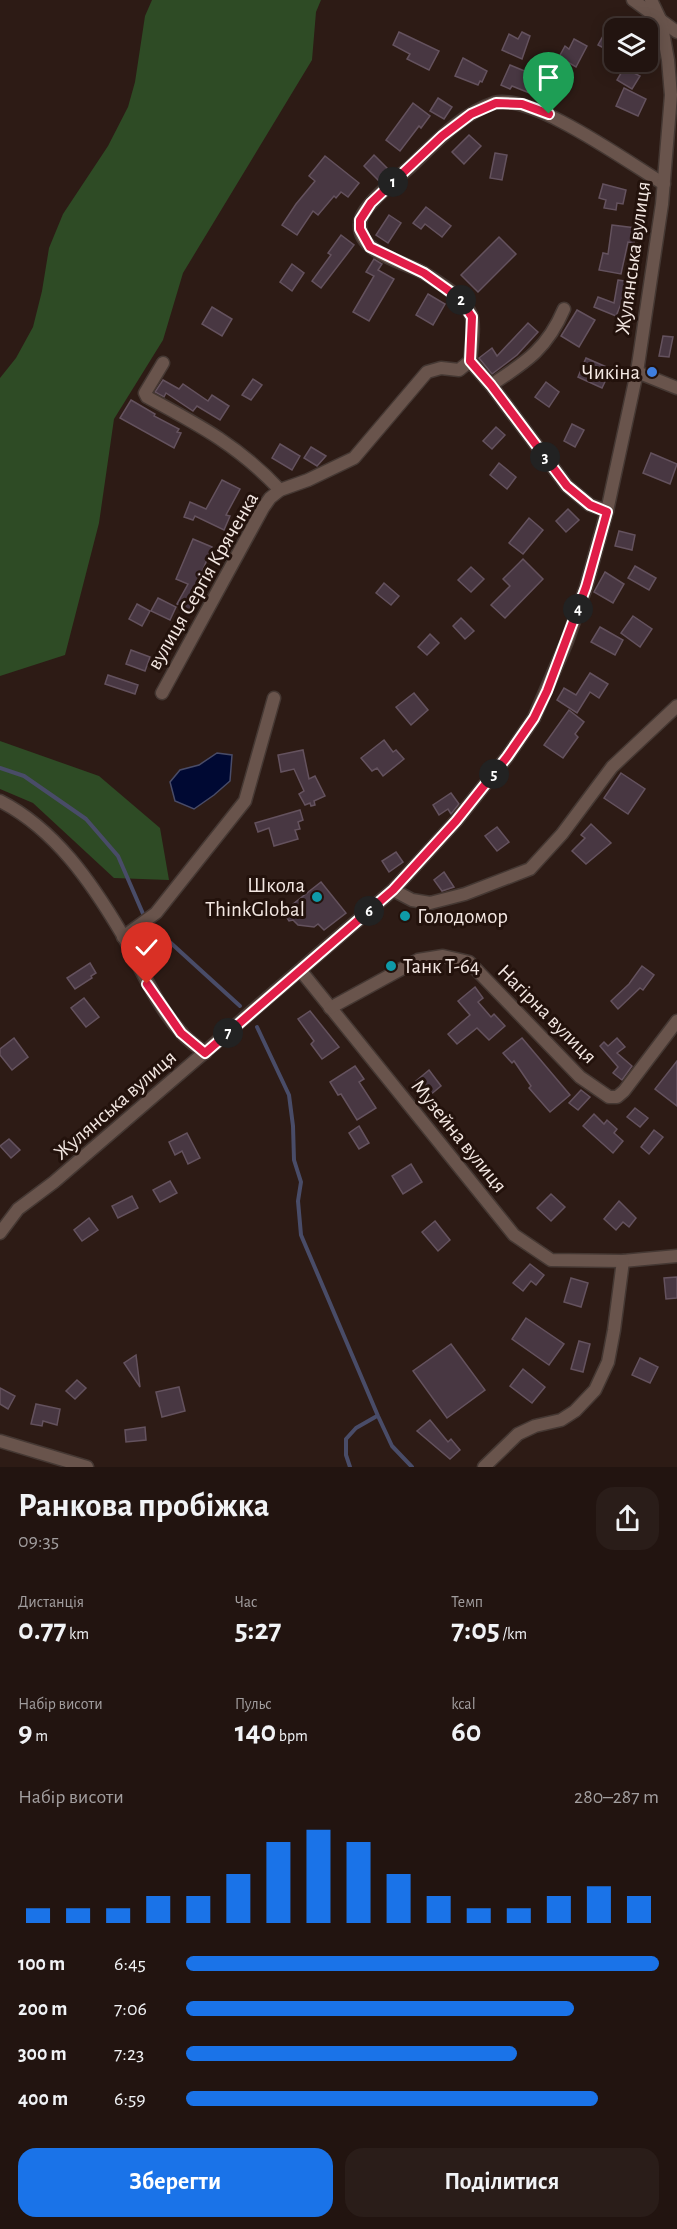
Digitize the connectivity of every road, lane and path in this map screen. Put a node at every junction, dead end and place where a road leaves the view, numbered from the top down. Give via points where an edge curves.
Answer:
1 (633, 0) edge
2 (651, 0) edge
3 (661, 21) junction
4 (677, 32) edge
5 (664, 184) junction
6 (564, 309) dead end
7 (470, 361) junction
8 (163, 363) dead end
9 (637, 372) junction
10 (491, 385) junction
11 (677, 388) edge
12 (280, 490) junction
13 (607, 512) junction
14 (162, 693) dead end
15 (274, 698) dead end
16 (677, 706) edge
17 (0, 801) edge
18 (393, 890) junction
19 (123, 937) junction
20 (301, 971) junction
21 (330, 1008) junction
22 (677, 1021) edge
23 (205, 1053) junction
24 (0, 1233) edge
25 (677, 1256) edge
26 (623, 1261) junction
27 (0, 1441) edge
28 (87, 1467) edge
29 (484, 1467) edge

1 - 3 street
2 - 3 street, Жулянська вулиця
3 - 4 street
3 - 5 street, Жулянська вулиця via 671,95
5 - 7 street via 549,114 522,104 496,103 471,114 442,136 371,203 360,220 360,229 370,247 424,273 459,298 472,317
5 - 9 street, Жулянська вулиця
6 - 10 street via 557,327 531,358
7 - 10 street
7 - 12 street, вулиця Сергія Кряченка via 459,370 441,368 427,372 354,459
8 - 12 street, вулиця Сергія Кряченка via 145,393 147,397 229,443
9 - 11 street
9 - 13 street, Жулянська вулиця
10 - 13 street via 567,486 590,505
12 - 14 street, вулиця Сергія Кряченка via 263,508
13 - 18 street, Жулянська вулиця via 567,641 534,718 456,821
15 - 19 street via 245,801 156,913
16 - 18 street via 612,767 562,834 530,869 430,903 412,900
17 - 19 street via 54,842 93,886
18 - 20 street, Жулянська вулиця
19 - 23 street via 147,984 181,1033
20 - 21 street, Музейна вулиця
20 - 23 street, Жулянська вулиця
21 - 22 street, Нагірна вулиця via 418,960 443,956 469,962 580,1077 609,1097 624,1091
21 - 26 street, Музейна вулиця via 514,1235 551,1260
23 - 24 street, Жулянська вулиця via 18,1209
25 - 26 street, Музейна вулиця
26 - 29 street via 615,1330 608,1362 595,1390 561,1420 518,1434
27 - 28 street

